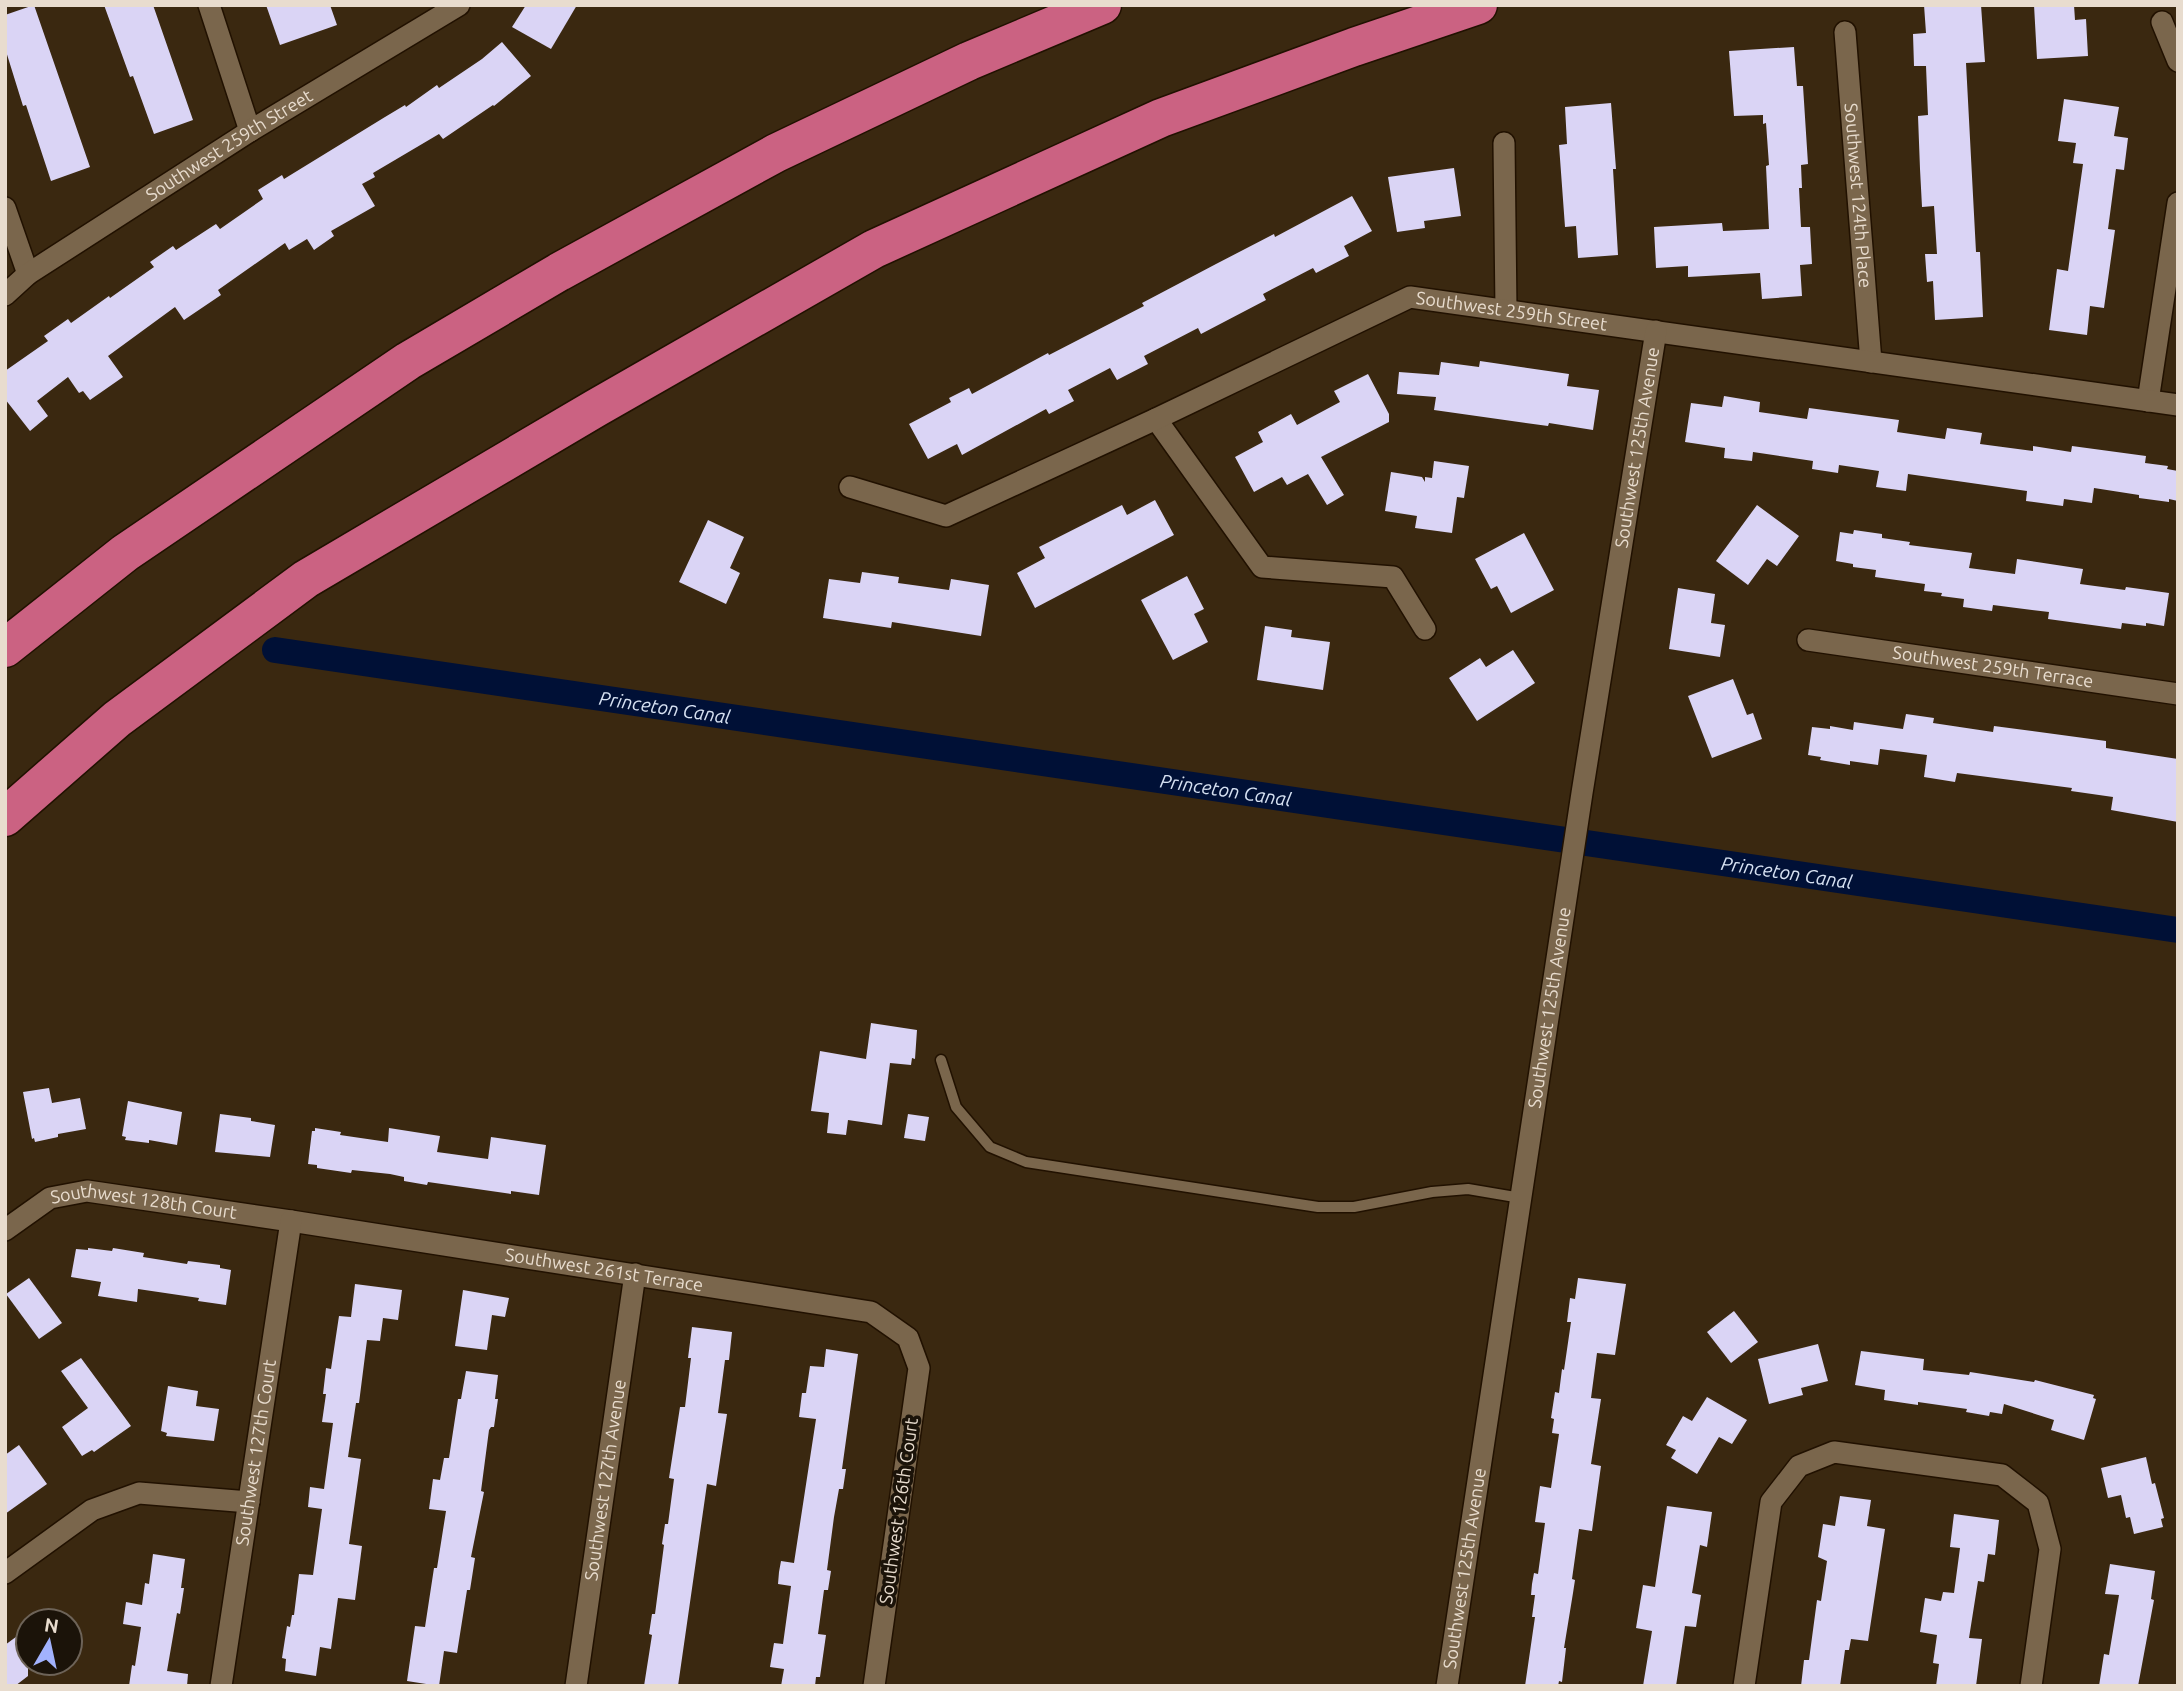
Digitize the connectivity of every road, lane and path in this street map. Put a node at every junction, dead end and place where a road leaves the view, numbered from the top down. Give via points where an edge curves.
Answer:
1 (209, 5) edge
2 (459, 5) edge
3 (1102, 5) edge
4 (1478, 5) edge
5 (2162, 22) dead end
6 (1845, 32) dead end
7 (2178, 61) edge
8 (250, 131) junction
9 (1504, 142) dead end
10 (2178, 203) edge
11 (5, 208) edge
12 (28, 274) junction
13 (5, 295) edge
14 (1506, 310) junction
15 (1656, 331) junction
16 (1871, 362) junction
17 (2148, 401) junction
18 (2178, 405) edge
19 (1156, 419) junction
20 (850, 487) dead end
21 (1425, 629) dead end
22 (1808, 640) dead end
23 (5, 648) edge
24 (2178, 694) edge
25 (5, 817) edge
26 (941, 1060) dead end
27 (1521, 1198) junction
28 (291, 1221) junction
29 (5, 1230) edge
30 (635, 1274) junction
31 (908, 1338) joint
32 (248, 1502) junction
33 (5, 1573) edge
34 (221, 1686) edge
35 (576, 1686) edge
36 (874, 1686) edge
37 (1447, 1686) edge
38 (1744, 1686) edge
39 (2031, 1686) edge

1 - 8 street
2 - 8 street, Southwest 259th Street
3 - 23 highway via 969,61 776,153 408,360 125,553
4 - 25 highway via 1161,118 874,249 306,579 117,719
5 - 7 street
6 - 16 street, Southwest 124th Place
8 - 12 street, Southwest 259th Street
9 - 14 street
10 - 17 street
11 - 12 street
12 - 13 street, Southwest 259th Street
14 - 15 street, Southwest 259th Street
14 - 19 street, Southwest 259th Street via 1410,297
15 - 16 street, Southwest 259th Street
15 - 27 street, Southwest 125th Avenue
16 - 17 street, Southwest 259th Street
17 - 18 street, Southwest 259th Street
19 - 20 street, Southwest 259th Street via 946,516
19 - 21 street via 1262,568 1393,577
22 - 24 street, Southwest 259th Terrace
26 - 27 lane via 956,1107 990,1147 1026,1162 1318,1207 1354,1207 1468,1189
27 - 37 street, Southwest 125th Avenue
28 - 29 street, Southwest 128th Court via 87,1191 50,1198
28 - 30 street, Southwest 261st Terrace
28 - 32 street, Southwest 127th Court
30 - 31 street, Southwest 261st Terrace via 871,1312
30 - 35 street, Southwest 127th Avenue
31 - 36 street, Southwest 126th Court via 919,1368
32 - 33 street via 139,1493 92,1510
32 - 34 street, Southwest 127th Court
38 - 39 street via 1771,1502 1800,1466 1834,1452 2002,1475 2038,1503 2050,1549

